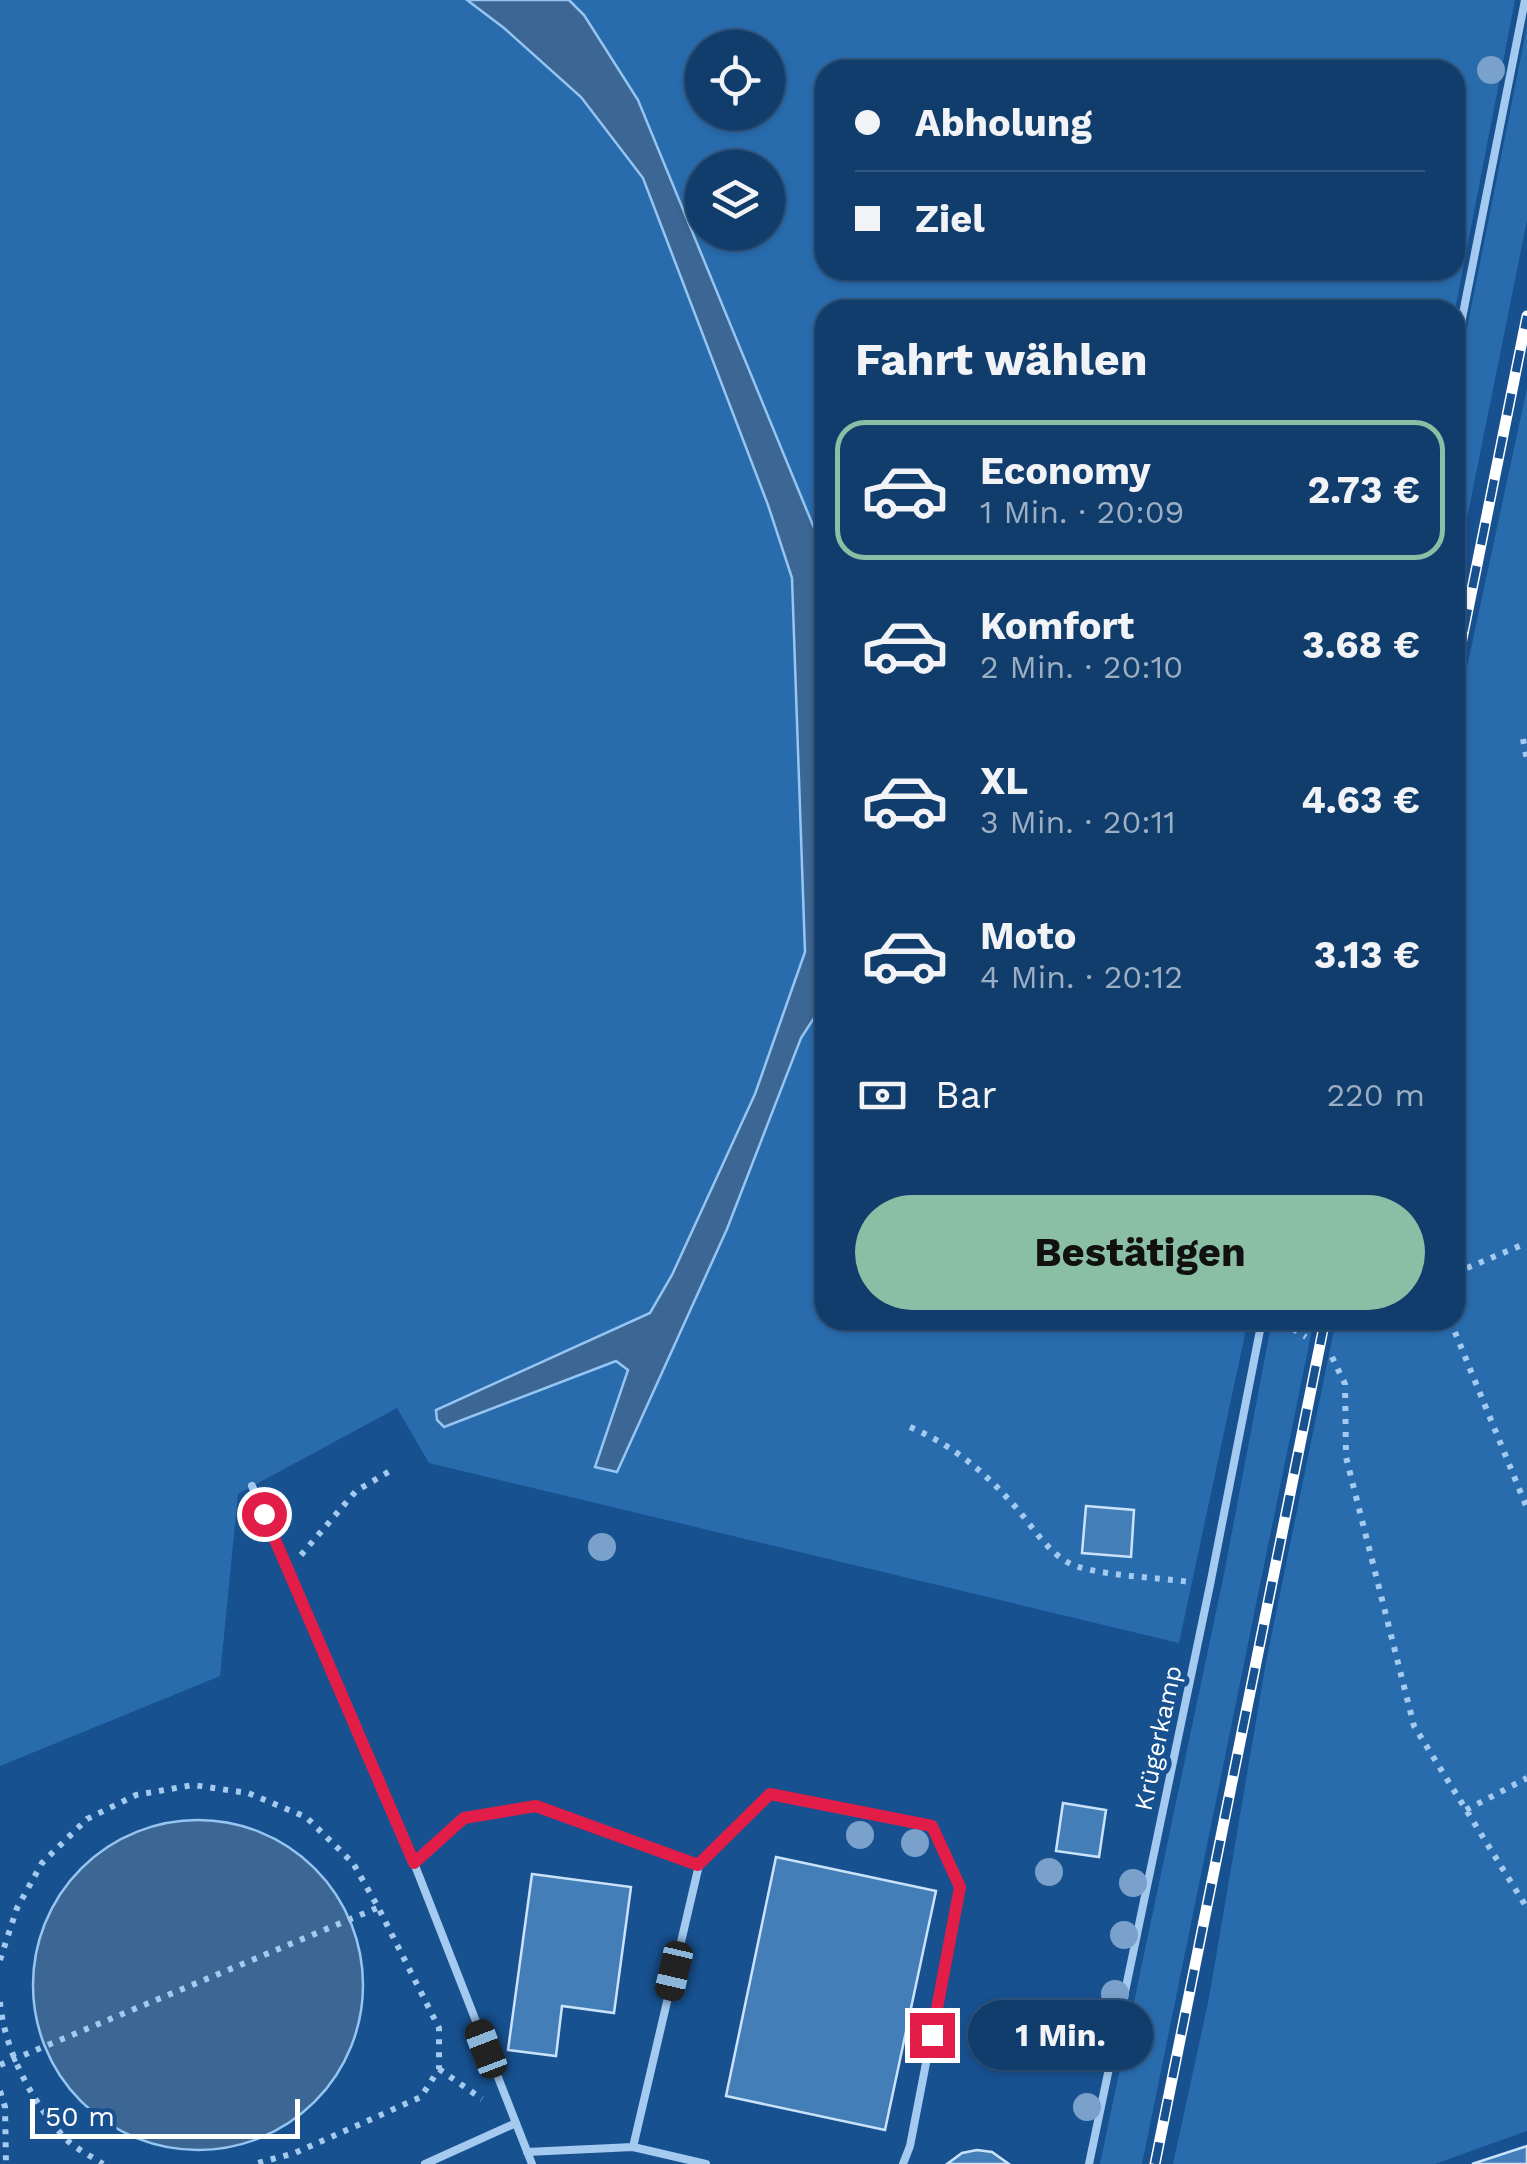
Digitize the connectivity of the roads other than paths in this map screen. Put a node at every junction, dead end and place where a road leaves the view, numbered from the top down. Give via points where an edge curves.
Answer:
1 (1524, 0) edge
2 (1465, 303) edge
3 (1260, 1330) edge
4 (252, 1486) dead end
5 (414, 1863) junction
6 (698, 1865) junction
7 (516, 2123) junction
8 (633, 2147) junction
9 (527, 2152) junction
10 (426, 2164) edge
11 (532, 2164) edge
12 (706, 2164) edge
13 (903, 2164) edge
14 (1089, 2164) edge

1 - 2 lane
3 - 14 lane, Krügerkamp
4 - 5 lane
5 - 6 lane via 464,1818 536,1806
5 - 7 lane
6 - 8 lane
6 - 13 lane via 770,1794 932,1826 960,1887
7 - 9 lane
7 - 10 lane
8 - 9 lane
8 - 12 lane
9 - 11 lane

